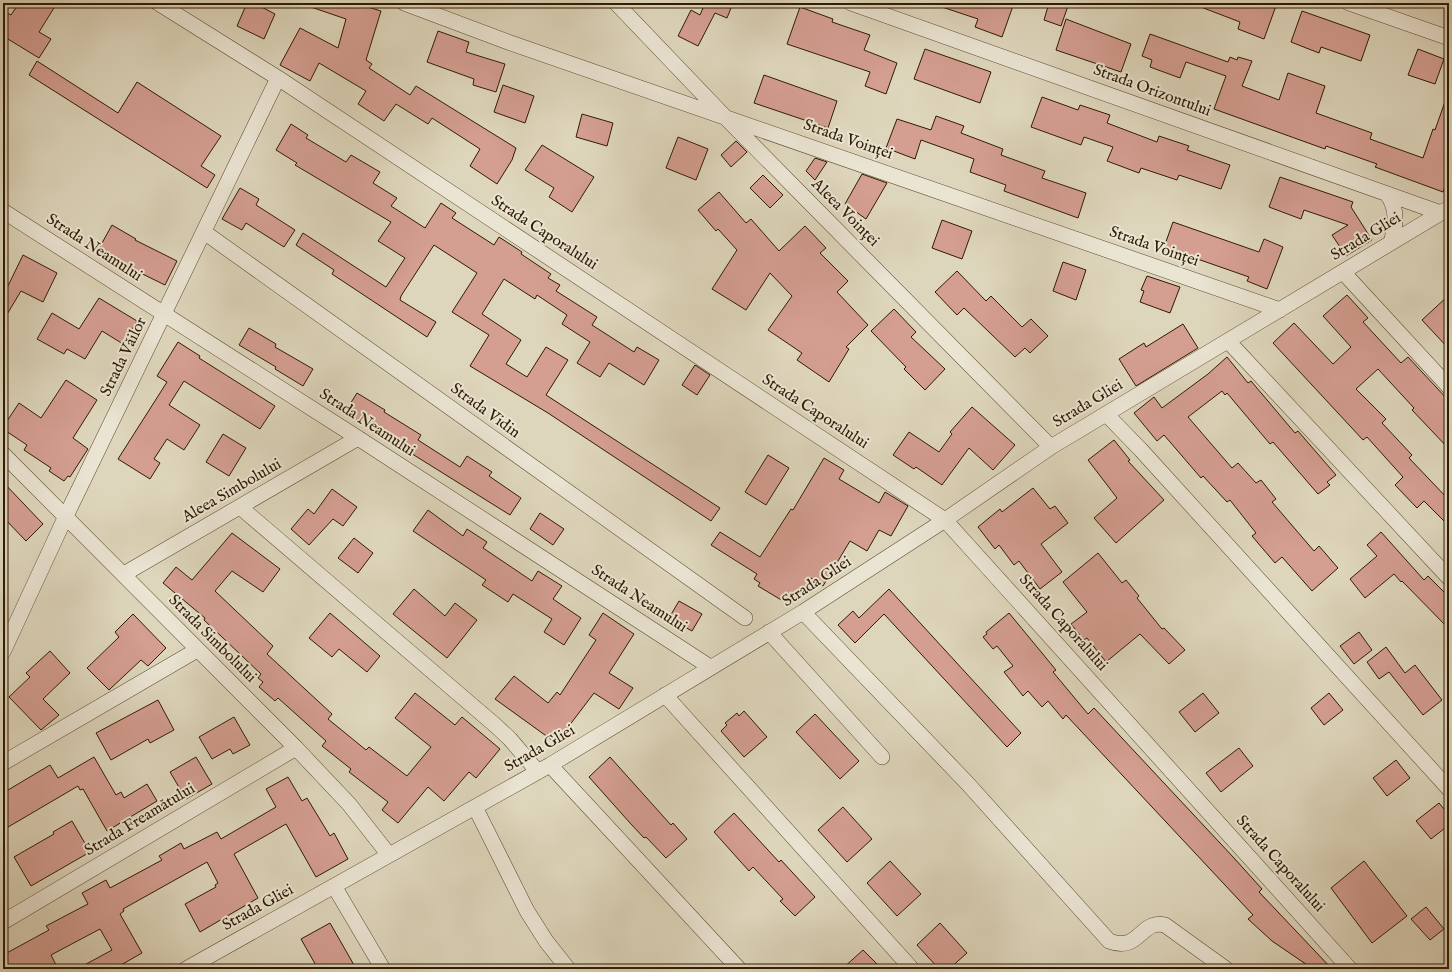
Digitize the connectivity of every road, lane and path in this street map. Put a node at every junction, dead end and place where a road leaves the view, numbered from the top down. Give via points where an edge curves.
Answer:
1 (158, 3) edge
2 (404, 3) edge
3 (616, 3) edge
4 (851, 3) edge
5 (1349, 3) edge
6 (1449, 38) edge
7 (278, 78) junction
8 (725, 117) junction
9 (1387, 194) junction
10 (3, 211) edge
11 (1445, 211) edge
12 (204, 232) junction
13 (1391, 243) junction
14 (1343, 272) junction
15 (1280, 310) junction
16 (164, 315) junction
17 (1228, 341) junction
18 (1449, 387) edge
19 (1106, 414) junction
20 (358, 438) junction
21 (1051, 447) junction
22 (3, 454) edge
23 (240, 507) junction
24 (65, 518) junction
25 (945, 520) junction
26 (124, 574) junction
27 (1449, 578) edge
28 (803, 612) junction
29 (745, 618) dead end
30 (769, 632) junction
31 (197, 650) junction
32 (3, 652) edge
33 (710, 667) junction
34 (665, 695) junction
35 (296, 748) junction
36 (882, 757) dead end
37 (3, 763) edge
38 (544, 768) junction
39 (1449, 789) edge
40 (475, 808) junction
41 (389, 856) junction
42 (334, 886) junction
43 (3, 922) edge
44 (190, 968) edge
45 (383, 969) edge
46 (568, 969) edge
47 (739, 969) edge
48 (912, 969) edge
49 (1226, 969) edge
50 (1350, 969) edge

1 - 7 street, Strada Caporalului
2 - 8 street, Strada Voinței
3 - 8 street, Aleea Voinței
4 - 9 street, Strada Orizontului
5 - 6 street
7 - 12 street, Strada Văilor
7 - 25 street, Strada Caporalului
8 - 15 street, Strada Voinței
8 - 21 street, Aleea Voinței
9 - 11 street, Strada Orizontului
9 - 13 street via 1393,202 1395,211
10 - 16 street, Strada Neamului
11 - 13 street, Strada Gliei
12 - 16 street, Strada Văilor
12 - 29 street, Strada Vidin
13 - 14 street, Strada Gliei
14 - 15 street, Strada Gliei
14 - 18 street
15 - 17 street, Strada Gliei
16 - 20 street, Strada Neamului
16 - 24 street, Strada Văilor
17 - 19 street, Strada Gliei
17 - 27 street
19 - 21 street, Strada Gliei
19 - 39 street via 1142,450
20 - 23 street, Aleea Simbolului
20 - 33 street, Strada Neamului
21 - 25 street, Strada Gliei
22 - 24 street, Strada Simbolului
23 - 26 street, Aleea Simbolului
23 - 38 street
24 - 26 street, Strada Simbolului
24 - 32 street, Strada Văilor
25 - 28 street, Strada Gliei
25 - 50 street, Strada Caporalului
26 - 31 street, Strada Simbolului
28 - 30 street, Strada Gliei
28 - 49 street via 968,784 1109,941 1127,944 1158,923 1165,925
30 - 33 street, Strada Gliei
30 - 36 street
31 - 35 street, Strada Simbolului
31 - 37 street
33 - 34 street, Strada Gliei
34 - 38 street, Strada Gliei
34 - 48 street
35 - 41 street, Strada Simbolului via 349,804
35 - 43 street, Strada Freamătului
38 - 40 street, Strada Gliei
38 - 47 street
40 - 41 street, Strada Gliei
40 - 46 street via 527,911 546,942
41 - 42 street, Strada Gliei
42 - 44 street, Strada Gliei
42 - 45 street

